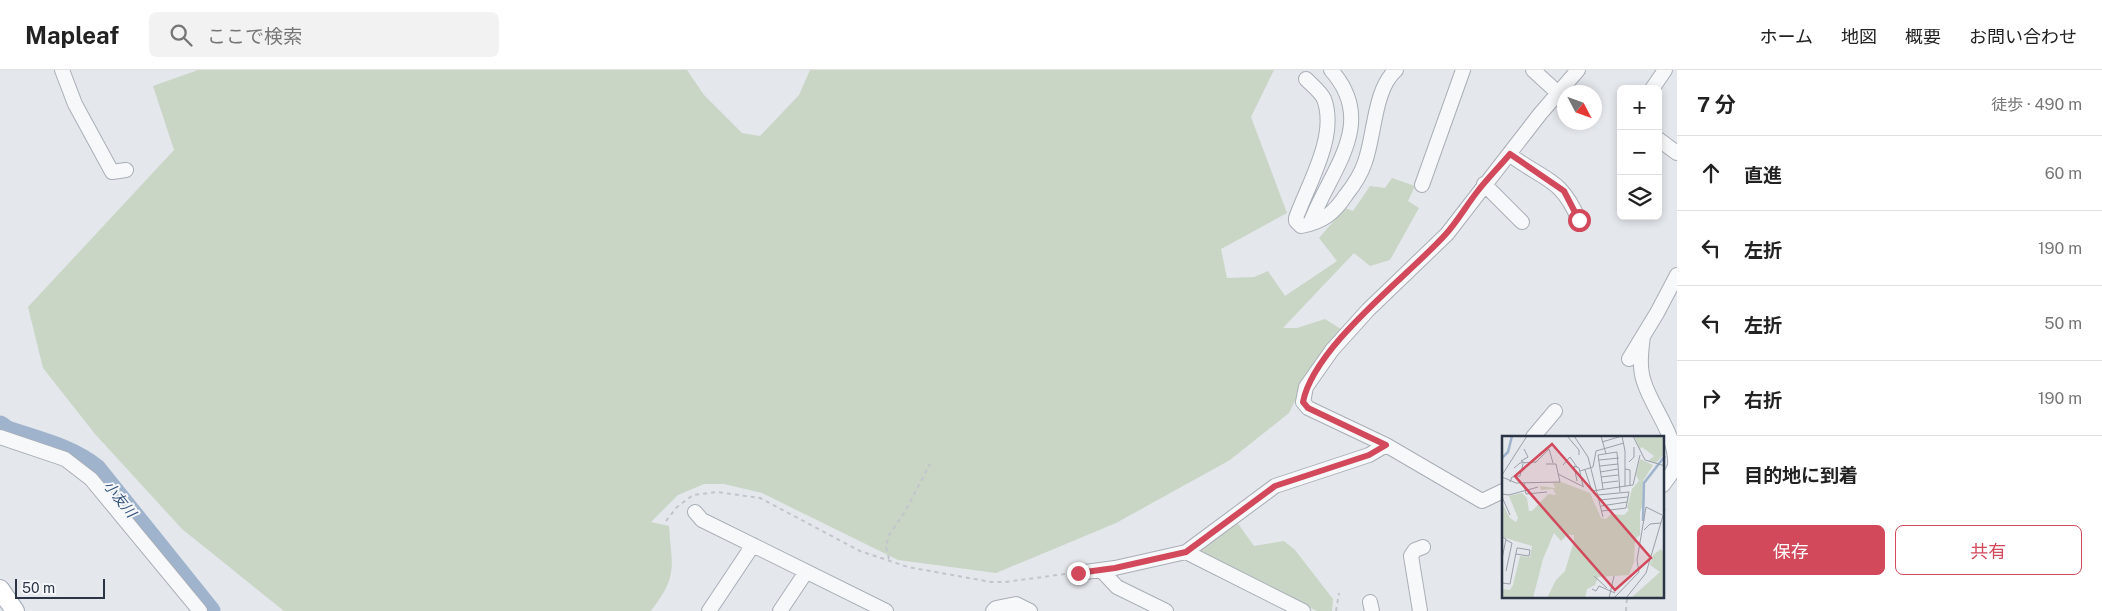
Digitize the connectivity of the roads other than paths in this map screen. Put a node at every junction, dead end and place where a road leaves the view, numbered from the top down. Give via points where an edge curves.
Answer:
1 (62, 70) edge
2 (1331, 70) edge
3 (1396, 70) edge
4 (1463, 70) edge
5 (1533, 70) edge
6 (1578, 70) edge
7 (1665, 70) edge
8 (1306, 79) dead end
9 (1564, 85) edge
10 (1655, 85) edge
11 (1557, 91) edge
12 (1557, 93) edge
13 (1662, 142) edge
14 (1677, 153) edge
15 (1510, 154) junction
16 (126, 170) dead end
17 (1484, 184) junction
18 (1422, 185) dead end
19 (1579, 220) dead end
20 (1522, 222) dead end
21 (1310, 224) junction
22 (1677, 275) edge
23 (1643, 336) junction
24 (1629, 359) dead end
25 (1556, 411) dead end
26 (1534, 436) edge
27 (0, 437) edge
28 (1386, 445) junction
29 (1664, 483) edge
30 (1502, 491) edge
31 (695, 512) dead end
32 (753, 545) junction
33 (1423, 547) dead end
34 (1186, 552) junction
35 (1101, 570) junction
36 (806, 572) junction
37 (1078, 573) road end
38 (0, 589) edge
39 (860, 599) junction
40 (15, 611) edge
41 (200, 611) edge
42 (709, 611) edge
43 (780, 611) edge
44 (853, 611) edge
45 (886, 611) edge
46 (993, 611) edge
47 (1030, 611) edge
48 (1166, 611) edge
49 (1303, 611) edge
50 (1420, 611) edge

1 - 16 street via 75,104 112,172
2 - 21 street via 1349,98 1352,115 1350,134
3 - 21 street via 1384,83 1368,153 1357,180 1332,214
4 - 18 street
5 - 11 street
6 - 9 street
7 - 10 street
8 - 21 street via 1323,97 1327,117 1321,154 1296,218 1301,226
12 - 15 street
13 - 14 street
15 - 17 street
15 - 19 street via 1564,191
17 - 20 street
17 - 28 street via 1447,234 1368,310 1332,350 1306,387 1303,402 1308,408
22 - 23 street
23 - 24 street
23 - 29 street via 1644,384 1674,454 1675,466
25 - 26 street
27 - 41 street via 65,459 81,469
28 - 30 street via 1482,501
28 - 34 street via 1369,455 1289,480 1266,492
31 - 32 street via 702,520
32 - 36 street
32 - 42 street
33 - 50 street via 1411,556
34 - 35 street
34 - 49 street
35 - 37 street
35 - 48 street via 1116,587
36 - 39 street
36 - 43 street
38 - 40 main road
39 - 44 street
39 - 45 street
46 - 47 street via 1016,604

